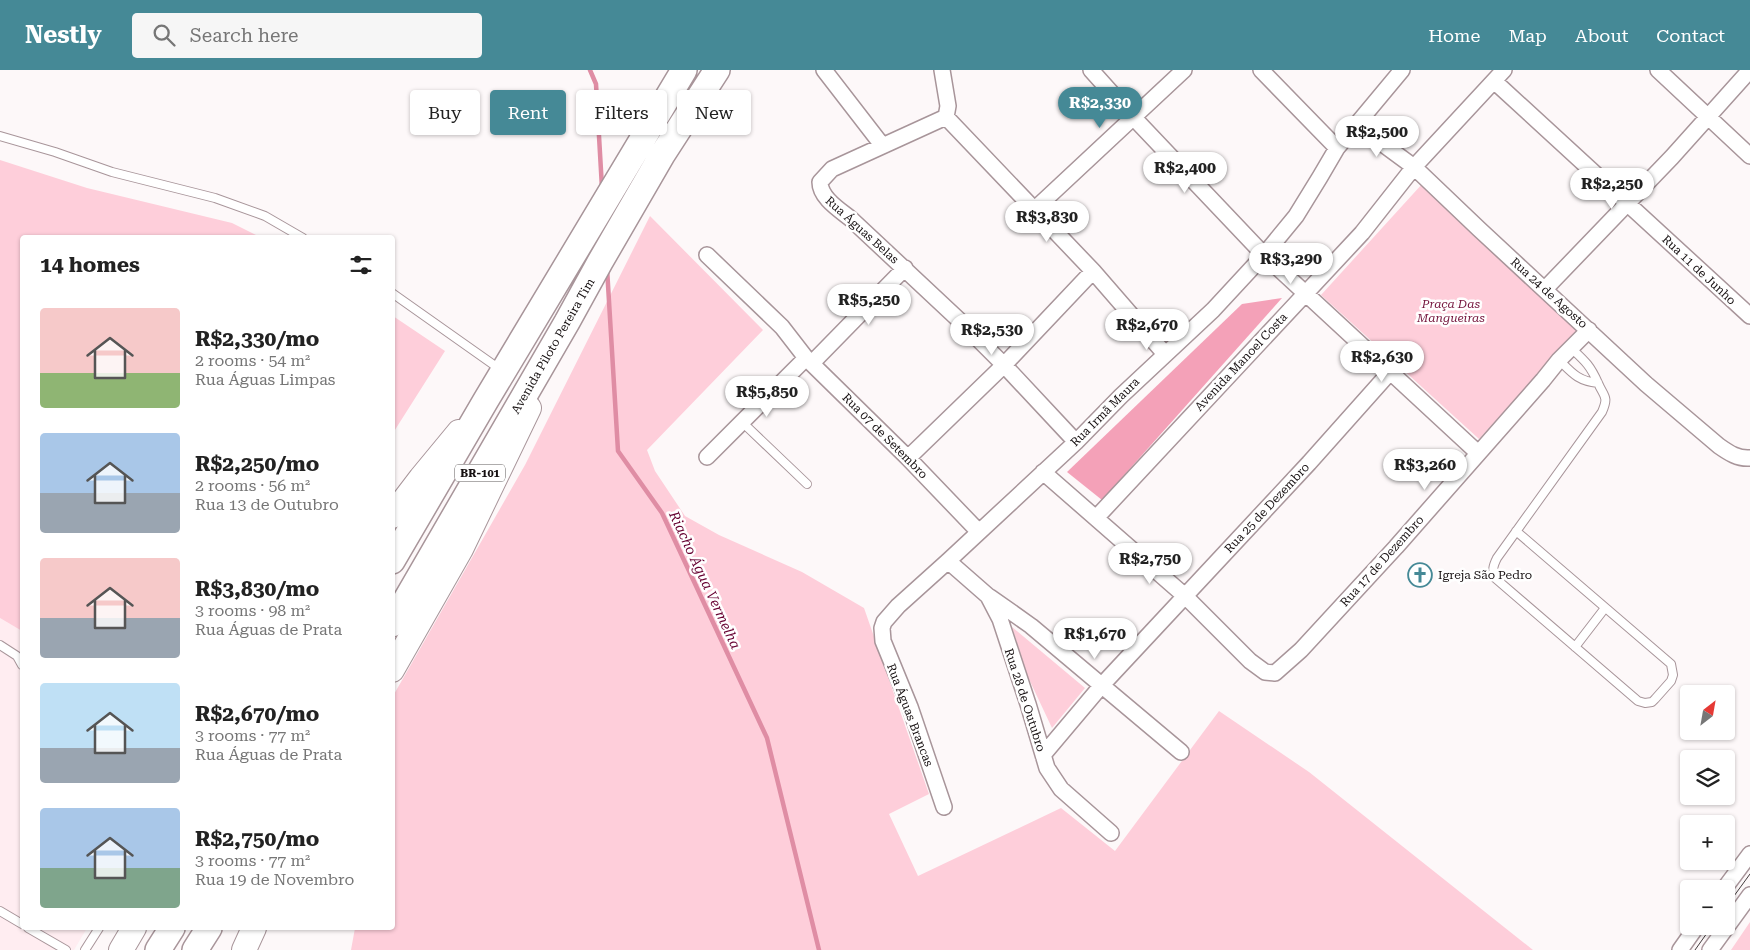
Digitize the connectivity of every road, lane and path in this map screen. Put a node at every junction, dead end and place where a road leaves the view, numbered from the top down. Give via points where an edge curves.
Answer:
1 (684, 70) edge
2 (717, 70) edge
3 (824, 70) edge
4 (942, 70) edge
5 (1091, 70) edge
6 (1184, 70) edge
7 (1262, 70) edge
8 (1402, 70) edge
9 (1658, 70) edge
10 (1750, 70) edge
11 (1499, 76) edge
12 (1708, 116) junction
13 (946, 117) junction
14 (1134, 118) junction
15 (1357, 125) junction
16 (0, 136) edge
17 (882, 145) junction
18 (1337, 148) junction
19 (1750, 156) edge
20 (1414, 166) junction
21 (1628, 204) junction
22 (1035, 209) junction
23 (298, 235) edge
24 (707, 255) dead end
25 (1264, 255) junction
26 (905, 268) junction
27 (1093, 271) junction
28 (1545, 289) junction
29 (1304, 293) junction
30 (395, 295) edge
31 (1750, 316) edge
32 (567, 322) junction
33 (1589, 330) junction
34 (1571, 348) junction
35 (1165, 354) junction
36 (1559, 360) junction
37 (809, 361) junction
38 (1004, 364) junction
39 (503, 371) junction
40 (1391, 372) junction
41 (1598, 383) junction
42 (486, 400) junction
43 (742, 422) junction
44 (1076, 442) junction
45 (1478, 452) junction
46 (707, 457) dead end
47 (908, 458) junction
48 (1746, 458) edge
49 (1044, 472) junction
50 (808, 484) dead end
51 (395, 512) edge
52 (1096, 518) junction
53 (1516, 531) junction
54 (979, 532) junction
55 (395, 556) edge
56 (948, 561) junction
57 (988, 596) junction
58 (1185, 596) junction
59 (1605, 608) junction
60 (395, 619) edge
61 (884, 622) joint
62 (0, 645) edge
63 (1575, 647) junction
64 (20, 661) edge
65 (395, 665) edge
66 (1102, 685) junction
67 (1181, 752) dead end
68 (1043, 755) junction
69 (944, 807) dead end
70 (1111, 833) dead end
71 (1750, 854) edge
72 (1731, 880) edge
73 (1750, 895) edge
74 (0, 911) edge
75 (20, 923) edge
76 (31, 930) edge
77 (98, 930) edge
78 (133, 930) edge
79 (171, 930) edge
80 (208, 930) edge
81 (253, 930) edge
82 (1691, 935) edge
83 (66, 950) edge
84 (85, 950) edge
85 (121, 950) edge
86 (158, 950) edge
87 (195, 950) edge
88 (244, 950) edge
89 (1680, 950) edge
90 (1710, 950) edge

1 - 39 highway, BR-101
2 - 32 highway, Avenida Piloto Pereira Tim / BR-101 via 662,155
3 - 17 street
4 - 13 street via 948,106
5 - 14 street
6 - 14 street
7 - 18 street
8 - 15 street, Rua Irmã Maura
9 - 12 street
10 - 12 street
11 - 20 street, Avenida Manoel Costa
11 - 21 street, Rua 11 de Junho
12 - 19 street
12 - 21 street
13 - 17 street
13 - 22 street
14 - 22 street
14 - 25 street
15 - 18 street, Rua Irmã Maura
15 - 20 street, Rua 24 de Agosto
16 - 23 lane via 112,172 215,198 265,216
17 - 26 street, Rua Águas Belas via 832,169 824,175 820,187 834,206
18 - 25 street, Rua Irmã Maura via 1296,216
20 - 28 street, Rua 24 de Agosto
20 - 29 street, Avenida Manoel Costa via 1362,233
21 - 28 street
21 - 31 street, Rua 11 de Junho
22 - 27 street
24 - 37 street, Rua 07 de Setembro via 782,327
25 - 29 street
25 - 35 street, Rua Irmã Maura via 1213,310
26 - 37 street
26 - 38 street, Rua Águas Belas
27 - 35 street
27 - 38 street
28 - 33 street, Rua 24 de Agosto
29 - 40 street
29 - 52 street, Avenida Manoel Costa
30 - 39 lane
32 - 60 highway, Avenida Piloto Pereira Tim / BR-101
32 - 65 main road via 461,549
33 - 34 street, Rua 17 de Dezembro
33 - 48 street, Rua 24 de Agosto via 1719,446
34 - 36 street, Rua 17 de Dezembro
34 - 41 lane via 1595,373
35 - 44 street, Rua Irmã Maura
36 - 41 lane via 1577,378
36 - 45 street, Rua 17 de Dezembro
37 - 43 street
37 - 47 street, Rua 07 de Setembro
38 - 44 street, Rua Águas Belas
38 - 47 street
39 - 42 highway, BR-101
40 - 45 street
40 - 58 street, Rua 25 de Dezembro
41 - 53 lane via 1606,396 1602,412
42 - 51 main road
42 - 55 highway, BR-101
43 - 46 street
43 - 50 lane
44 - 49 street, Rua Irmã Maura
45 - 58 street, Rua 17 de Dezembro via 1396,547 1280,670 1270,674 1250,661
47 - 54 street, Rua 07 de Setembro
49 - 52 street
49 - 54 street, Rua Irmã Maura
52 - 58 street
53 - 59 lane
53 - 63 lane via 1493,566 1495,578
54 - 56 street, Rua Irmã Maura
56 - 57 street, Rua 28 de Outubro
56 - 61 street, Rua Irmã Maura
57 - 66 street via 1031,626
57 - 68 street, Rua 28 de Outubro via 1000,619
58 - 66 street, Rua 25 de Dezembro
59 - 63 lane
59 - 63 lane via 1670,664 1674,675 1671,681 1652,702 1638,701
61 - 69 street, Rua Águas Brancas via 882,642 910,707
62 - 64 lane
66 - 67 street
66 - 68 street, Rua 25 de Dezembro
68 - 70 street, Rua 28 de Outubro via 1047,768 1061,789
71 - 72 street
73 - 90 street
74 - 75 lane
76 - 83 lane
77 - 84 lane
78 - 85 main road
79 - 86 highway
80 - 87 highway
81 - 88 main road
82 - 89 street

